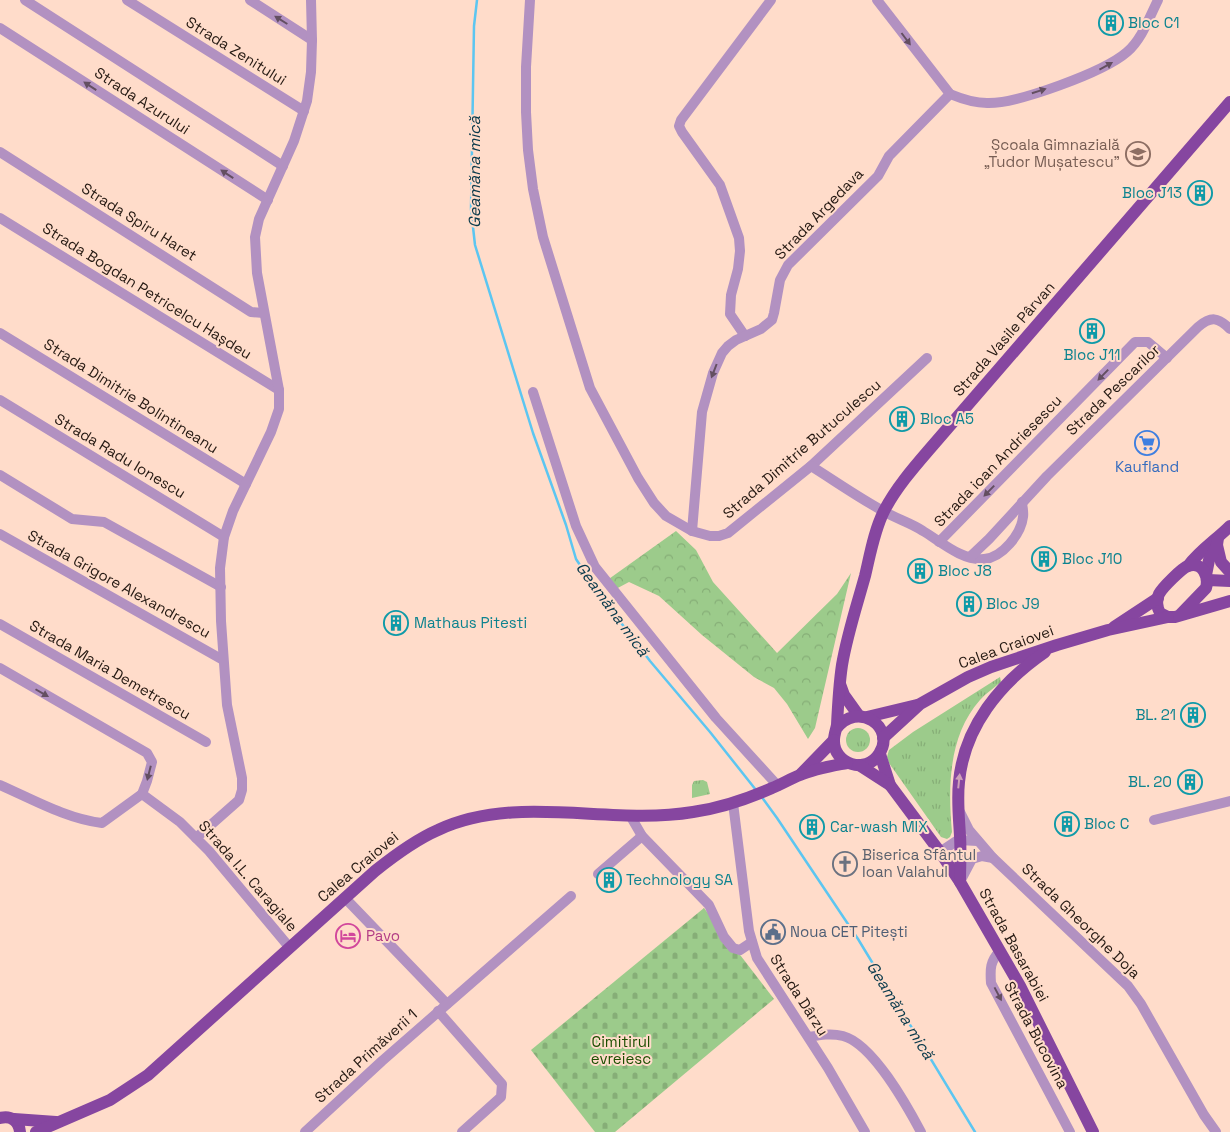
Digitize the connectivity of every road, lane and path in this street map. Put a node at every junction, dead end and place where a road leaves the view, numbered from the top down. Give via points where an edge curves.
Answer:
1 (25, 0) edge
2 (127, 0) edge
3 (250, 0) edge
4 (311, 0) edge
5 (530, 0) edge
6 (771, 0) edge
7 (877, 0) edge
8 (1158, 0) edge
9 (0, 28) edge
10 (312, 40) junction
11 (950, 94) junction
12 (1230, 102) edge
13 (304, 111) junction
14 (0, 152) edge
15 (283, 166) junction
16 (268, 200) junction
17 (0, 218) edge
18 (264, 313) junction
19 (1230, 329) edge
20 (0, 333) edge
21 (745, 336) junction
22 (927, 358) dead end
23 (1167, 358) junction
24 (279, 390) junction
25 (533, 392) dead end
26 (0, 400) edge
27 (811, 466) junction
28 (0, 475) edge
29 (246, 484) junction
30 (1022, 502) junction
31 (884, 512) junction
32 (1230, 526) edge
33 (692, 531) junction
34 (0, 534) edge
35 (224, 537) junction
36 (939, 542) junction
37 (1218, 542) junction
38 (970, 557) junction
39 (1188, 566) junction
40 (1230, 572) edge
41 (1207, 577) junction
42 (1230, 581) edge
43 (220, 587) junction
44 (1158, 598) junction
45 (1230, 601) edge
46 (1174, 616) junction
47 (0, 624) edge
48 (1108, 630) junction
49 (1057, 645) junction
50 (223, 660) junction
51 (0, 668) edge
52 (839, 682) junction
53 (920, 704) junction
54 (863, 716) junction
55 (835, 735) junction
56 (883, 738) junction
57 (206, 742) dead end
58 (880, 754) junction
59 (853, 764) junction
60 (801, 774) junction
61 (0, 785) edge
62 (890, 785) junction
63 (774, 787) junction
64 (142, 794) junction
65 (1230, 801) edge
66 (732, 803) junction
67 (959, 810) junction
68 (631, 817) junction
69 (1154, 820) dead end
70 (642, 836) junction
71 (196, 838) junction
72 (960, 839) junction
73 (978, 841) junction
74 (940, 852) junction
75 (993, 858) junction
76 (598, 874) dead end
77 (960, 882) junction
78 (572, 896) dead end
79 (345, 898) junction
80 (752, 942) junction
81 (290, 948) junction
82 (1000, 951) junction
83 (447, 1004) junction
84 (438, 1011) junction
85 (809, 1038) junction
86 (5, 1117) edge
87 (56, 1122) junction
88 (20, 1132) edge
89 (36, 1132) edge
90 (305, 1132) edge
91 (462, 1132) edge
92 (865, 1132) edge
93 (921, 1132) edge
94 (1070, 1132) edge
95 (1093, 1132) edge
96 (1216, 1132) edge

1 - 15 street
2 - 13 street, Strada Zenitului
10 -> 3 street
4 - 10 street
5 - 33 street, Strada Dimitrie Butuculescu via 526,76 528,150 543,237 565,310 590,388 638,478 666,516
6 - 21 street via 679,126 720,185 739,238 738,269 730,314
7 -> 11 street
11 -> 8 street via 967,102 988,104 1017,98 1094,72 1128,51 1139,38
16 -> 9 street, Strada Azurului
10 - 13 street via 311,72
11 - 21 street, Strada Argedava via 889,156 878,176 788,265 780,280 772,320
12 - 31 main road, Strada Vasile Pârvan via 934,444
13 - 15 street
14 - 18 street, Strada Spiru Haret via 251,312
15 - 16 street
16 - 18 street via 255,237 256,273
17 - 24 street, Strada Bogdan Petricelcu Hașdeu
18 - 24 street
19 - 23 street, Strada Pescarilor via 1216,319 1205,321
20 - 29 street, Strada Dimitrie Bolintineanu
21 -> 33 street, Strada Argedava via 722,353 704,400
22 - 27 street, Strada Dimitrie Butuculescu
23 - 30 street, Strada Pescarilor
23 -> 36 street, Strada ioan Andriesescu via 1148,342 1135,342
24 - 29 street via 279,409 271,432
25 - 63 street via 576,526 595,568
26 - 35 street, Strada Radu Ionescu
27 - 31 street, Strada ioan Andriesescu
27 - 33 street, Strada Dimitrie Butuculescu via 728,533 710,536
28 - 43 street via 72,519 104,522
29 - 35 street
30 - 38 street, Strada Pescarilor
30 - 38 street via 1023,517 1018,533 1004,549 984,559
31 - 36 street, Strada ioan Andriesescu
31 - 52 main road, Strada Vasile Pârvan via 844,652
32 - 37 main road, Calea Craiovei
34 - 50 street, Strada Grigore Alexandrescu
35 - 43 street
36 - 38 street
37 - 39 main road, Calea Craiovei via 1206,546
37 - 40 main road via 1221,562
37 - 41 main road via 1209,560
39 - 41 main road via 1204,570
39 - 44 main road, Calea Craiovei via 1159,593
41 - 42 main road
41 - 46 main road via 1206,588
43 - 50 street
44 - 46 main road via 1160,613
44 - 48 main road, Calea Craiovei
45 - 46 main road, Calea Craiovei
46 - 48 main road, Calea Craiovei
47 - 57 street, Strada Maria Demetrescu
48 - 49 main road, Calea Craiovei
49 - 53 main road, Calea Craiovei via 991,667
67 -> 49 main road via 961,768 978,722 1008,681
50 - 71 street via 227,705 242,790 239,800
51 -> 64 street via 147,753 152,762
52 - 54 main road via 844,695
52 - 55 main road, Strada Vasile Pârvan
53 - 54 main road
53 - 56 main road
54 - 55 main road via 846,719
54 - 56 main road via 878,726
55 - 59 main road via 837,753
55 - 60 main road
56 - 58 main road
58 - 59 main road via 867,764
58 - 62 main road
59 - 60 main road
59 - 62 main road
60 - 63 main road, Calea Craiovei
61 - 64 street via 68,814 102,822
62 - 74 main road, Strada Basarabiei
63 - 66 main road, Calea Craiovei
64 - 71 street, Strada I.L. Caragiale
65 - 69 street
66 - 68 main road, Calea Craiovei via 693,812
66 - 80 street, Strada Dârzu
67 - 72 main road
67 - 73 street, Strada Gheorghe Doja
68 - 70 street
68 - 79 main road, Calea Craiovei via 520,812 477,817 439,829 399,851
70 - 76 street
70 - 80 street via 709,905 733,948 740,950
71 - 81 street, Strada I.L. Caragiale
72 - 73 street
72 - 74 street
72 - 77 main road
73 - 75 street, Strada Gheorghe Doja
74 - 77 main road, Strada Basarabiei
75 - 77 street via 982,856 972,859
75 - 96 street, Strada Gheorghe Doja via 1128,986
77 - 82 main road, Strada Basarabiei
78 - 83 street, Strada Primăverii 1
79 - 81 main road, Calea Craiovei
79 - 83 street
80 - 85 street, Strada Dârzu via 757,958
81 - 87 main road, Calea Craiovei via 148,1075 110,1100
82 -> 94 street, Strada Bucovina via 992,959 991,983
82 - 95 main road, Strada Basarabiei
83 - 84 street, Strada Primăverii 1
84 - 90 street, Strada Primăverii 1
84 - 91 street via 502,1084 501,1097
85 - 92 street, Strada Dârzu
85 - 93 street via 827,1034 845,1036 858,1045 888,1078
86 - 87 main road, Calea Craiovei
86 - 88 main road via 20,1127
87 - 89 main road, Calea Craiovei

